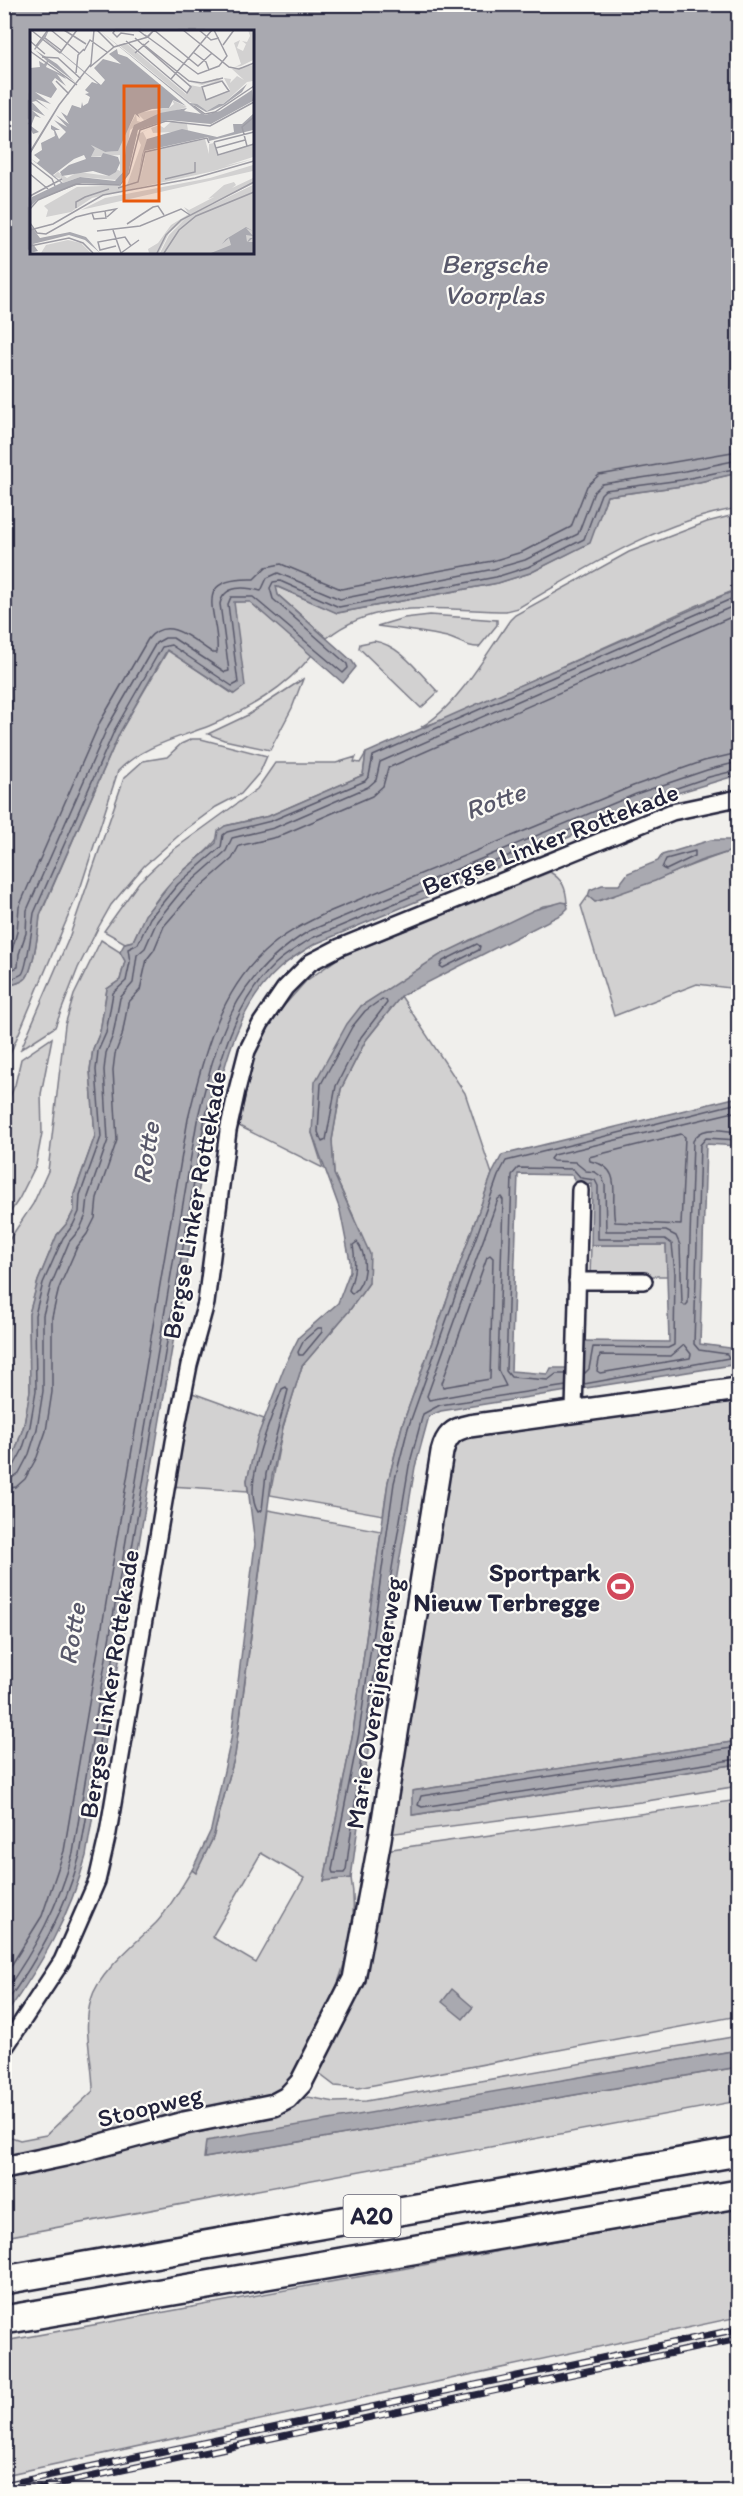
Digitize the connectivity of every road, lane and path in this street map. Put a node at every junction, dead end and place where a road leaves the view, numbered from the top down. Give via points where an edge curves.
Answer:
1 (738, 798) edge
2 (579, 1190) dead end
3 (577, 1281) junction
4 (644, 1281) dead end
5 (738, 1389) edge
6 (574, 1403) junction
7 (4, 2049) edge
8 (301, 2083) joint
9 (738, 2152) edge
10 (4, 2168) edge
11 (738, 2194) edge
12 (4, 2280) edge
13 (4, 2320) edge

1 - 7 street, Bergse Linker Rottekade via 672,812 340,947 311,962 285,988 261,1023 247,1051 228,1131 206,1303 174,1442 97,1881 62,1961
2 - 3 street
3 - 4 street
3 - 6 street
5 - 6 street, Marie Overeijenderweg
6 - 8 street, Marie Overeijenderweg via 457,1428 445,1441 354,1979
8 - 10 street, Stoopweg via 274,2105
9 - 12 highway, A20
11 - 13 highway, A20

